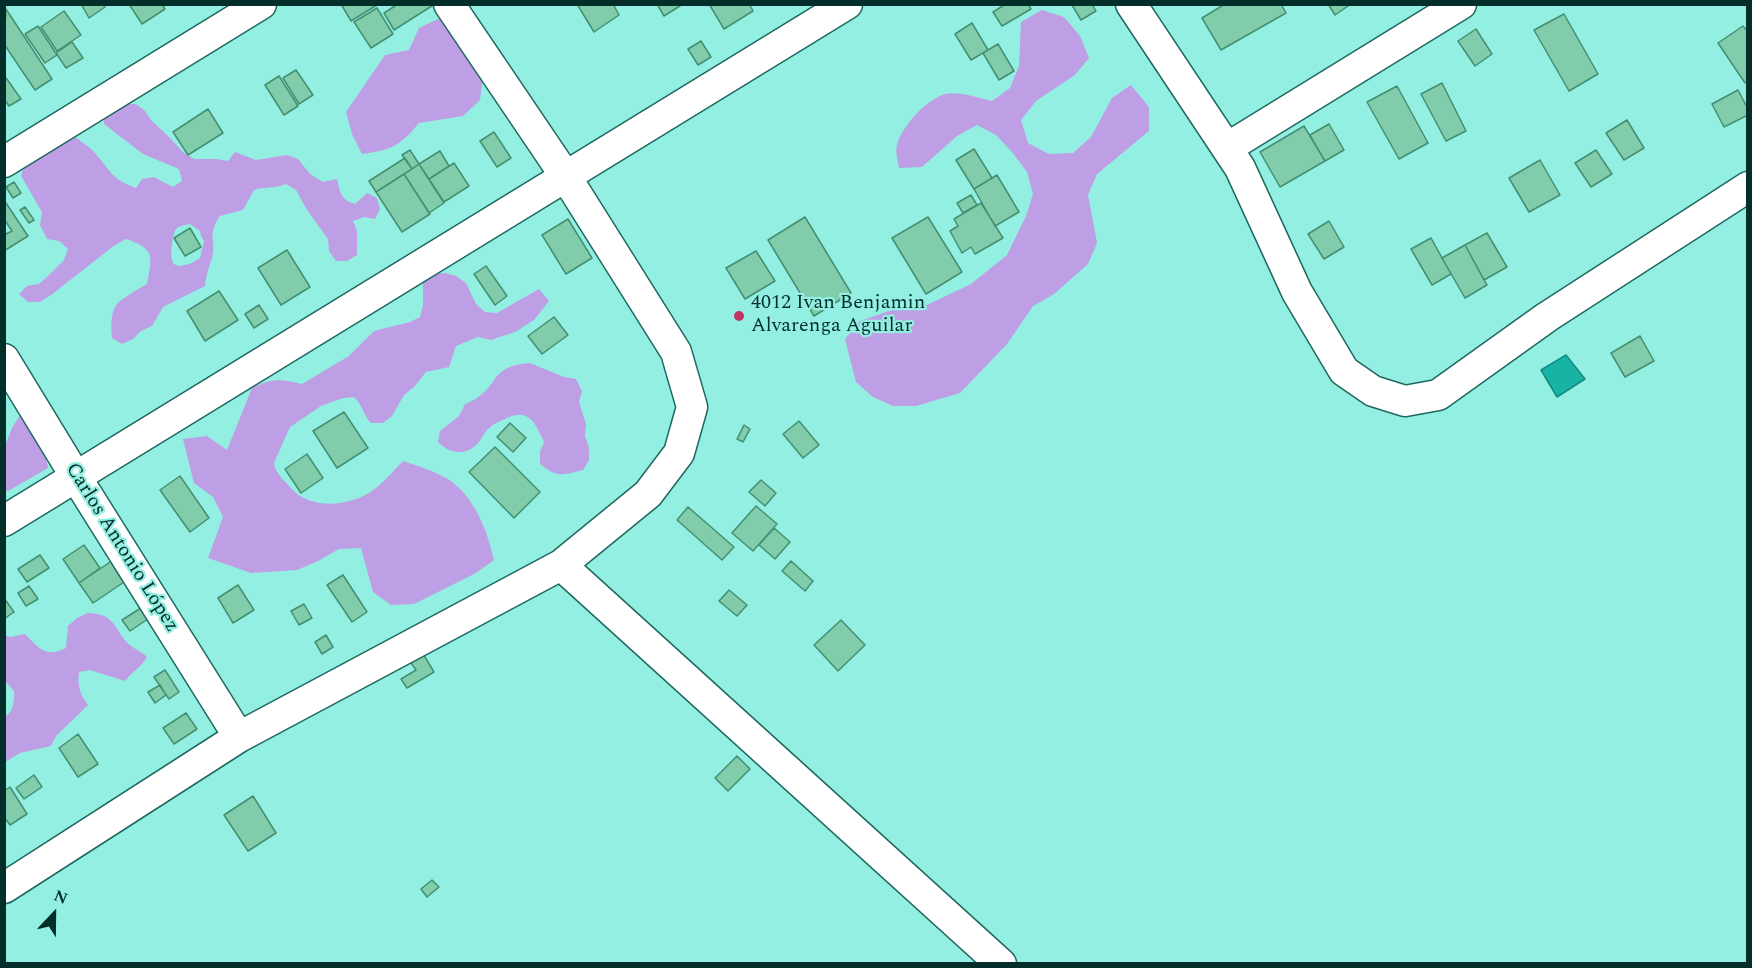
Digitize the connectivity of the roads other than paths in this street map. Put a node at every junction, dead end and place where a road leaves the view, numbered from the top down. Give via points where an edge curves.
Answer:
1 (261, 4) edge
2 (449, 4) edge
3 (847, 4) edge
4 (1131, 4) edge
5 (1461, 4) edge
6 (1227, 148) junction
7 (4, 162) edge
8 (566, 177) junction
9 (1748, 187) edge
10 (4, 359) edge
11 (76, 477) junction
12 (4, 521) edge
13 (561, 565) junction
14 (239, 737) junction
15 (4, 888) edge
16 (1001, 963) edge

1 - 7 street
2 - 8 street
3 - 8 street
4 - 6 street
5 - 6 street
6 - 9 street via 1297,292 1344,371 1372,391 1405,401 1438,395 1547,317
8 - 11 street
8 - 13 street via 676,352 692,407 679,453 648,494
10 - 11 street, Carlos Antonio López
11 - 12 street
11 - 14 street, Carlos Antonio López
13 - 14 street
13 - 16 street
14 - 15 street

